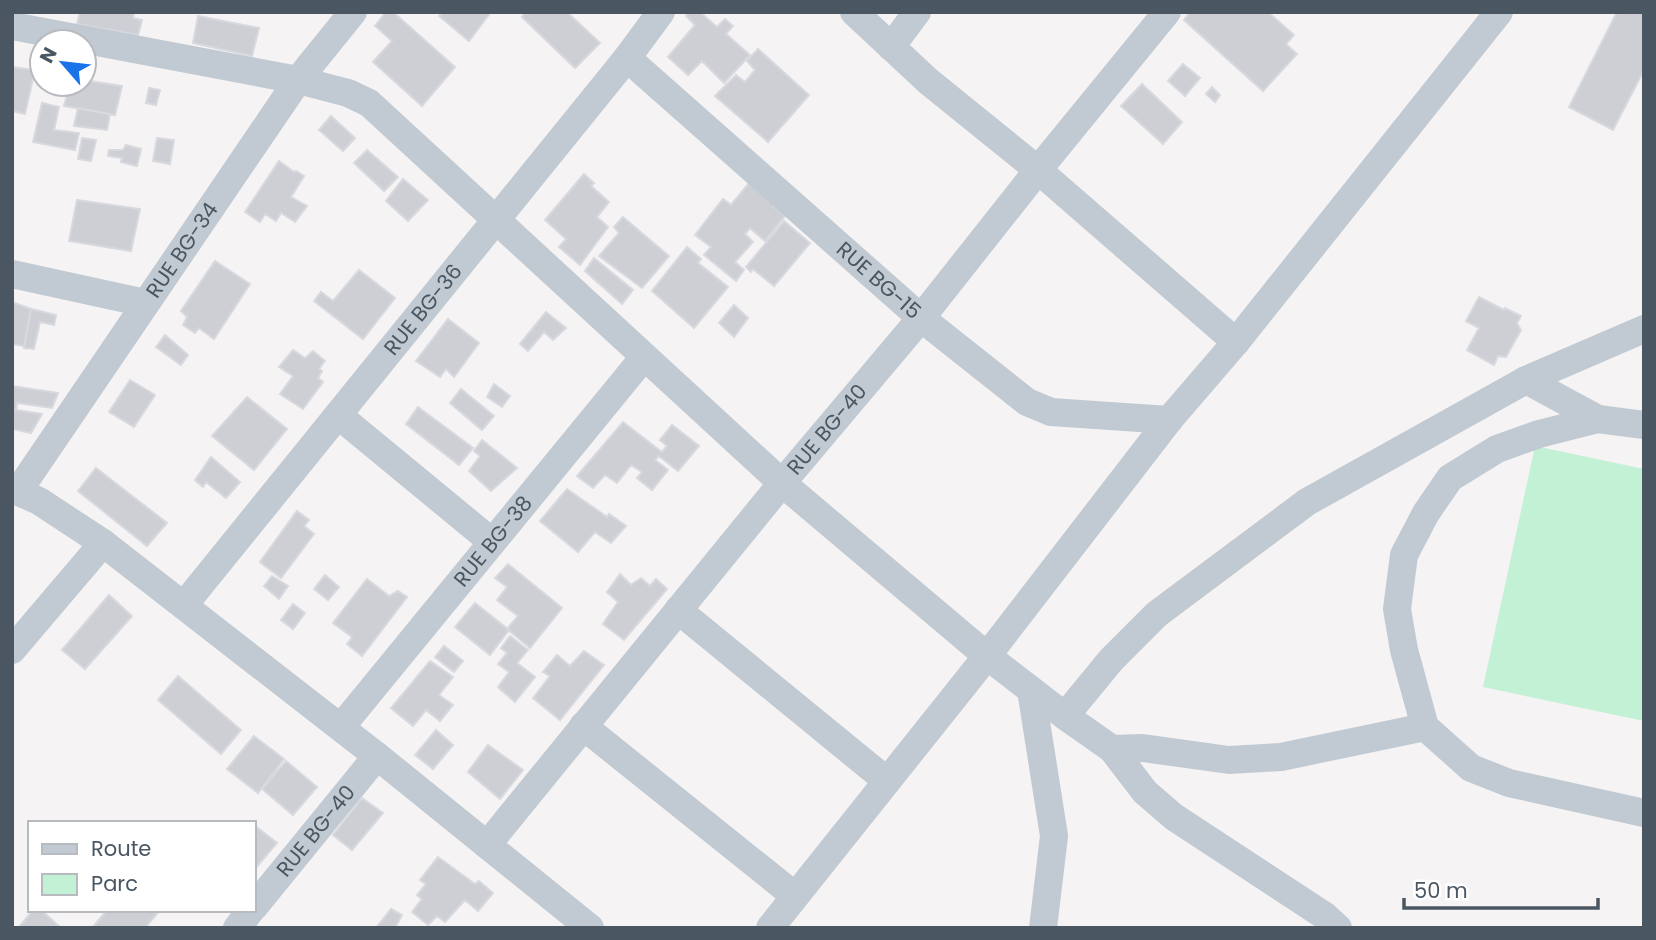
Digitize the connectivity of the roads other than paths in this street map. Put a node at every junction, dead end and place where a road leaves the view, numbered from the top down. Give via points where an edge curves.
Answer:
1 (353, 12) edge
2 (661, 12) edge
3 (854, 12) edge
4 (917, 12) edge
5 (1167, 12) edge
6 (1499, 12) edge
7 (12, 26) edge
8 (891, 47) junction
9 (626, 58) junction
10 (298, 80) junction
11 (1038, 170) junction
12 (496, 220) junction
13 (12, 274) edge
14 (145, 303) junction
15 (921, 318) junction
16 (1644, 328) edge
17 (1236, 342) junction
18 (644, 357) junction
19 (1525, 380) junction
20 (338, 415) junction
21 (1598, 419) junction
22 (1169, 420) junction
23 (1644, 425) edge
24 (782, 483) junction
25 (16, 490) edge
26 (492, 542) junction
27 (103, 543) junction
28 (184, 605) junction
29 (678, 610) junction
30 (12, 650) edge
31 (988, 656) junction
32 (1031, 690) junction
33 (1065, 716) junction
34 (583, 726) junction
35 (341, 727) junction
36 (1425, 727) junction
37 (1112, 749) junction
38 (377, 756) junction
39 (887, 781) junction
40 (1644, 813) edge
41 (487, 845) junction
42 (795, 895) junction
43 (256, 908) edge
44 (590, 928) edge
45 (770, 928) edge
46 (1043, 928) edge
47 (1338, 928) edge

1 - 10 street, RUE BG-34
2 - 9 street, RUE BG-36
3 - 8 street
4 - 8 street
5 - 11 street, RUE BG-40
6 - 17 street
7 - 10 street
8 - 11 street
9 - 12 street, RUE BG-36
9 - 15 street, RUE BG-15
10 - 12 street via 369,103
10 - 14 street, RUE BG-34
11 - 15 street, RUE BG-40
11 - 17 street
12 - 18 street
12 - 20 street, RUE BG-36
13 - 14 street
14 - 25 street, RUE BG-34
15 - 22 street, RUE BG-15 via 1027,402 1051,412
15 - 24 street, RUE BG-40
16 - 19 street
17 - 22 street
18 - 24 street
18 - 26 street, RUE BG-38
19 - 21 street
19 - 33 street via 1307,502 1157,614
20 - 26 street
20 - 28 street, RUE BG-36
21 - 23 street
21 - 36 street via 1497,449 1450,478 1426,513 1404,555 1397,609
22 - 31 street
24 - 29 street, RUE BG-40
24 - 31 street
25 - 27 street
26 - 35 street, RUE BG-38
27 - 28 street
27 - 30 street
28 - 35 street
29 - 34 street, RUE BG-40
29 - 39 street
31 - 32 street
31 - 39 street
32 - 33 street
32 - 46 street via 1054,835
33 - 37 street
34 - 41 street, RUE BG-40
34 - 42 street
35 - 38 street
36 - 37 street via 1281,757 1228,760 1143,748
36 - 40 street via 1471,768 1510,783
37 - 47 street via 1145,792 1174,817
38 - 41 street
38 - 43 street, RUE BG-40
39 - 42 street
41 - 44 street
42 - 45 street

